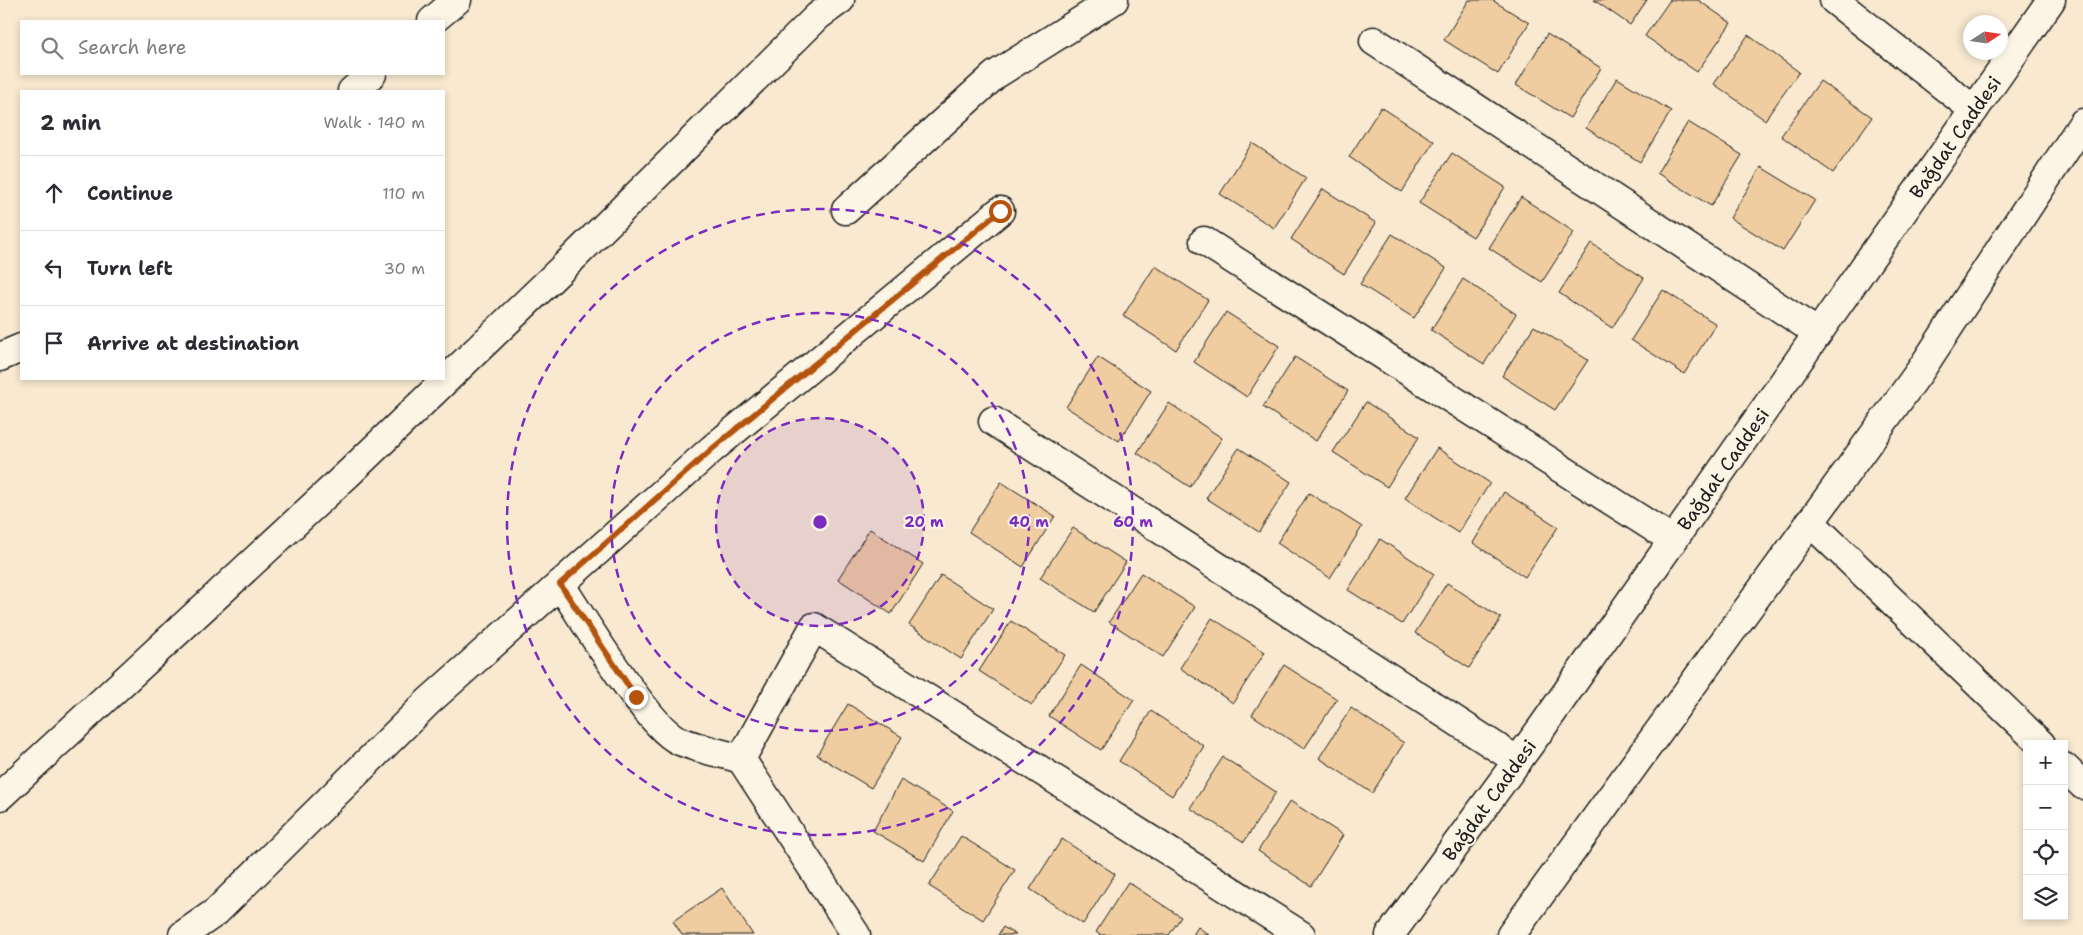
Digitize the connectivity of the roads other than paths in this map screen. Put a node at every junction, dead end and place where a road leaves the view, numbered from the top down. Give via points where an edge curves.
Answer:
1 (457, 0) edge
2 (840, 0) edge
3 (1114, 0) edge
4 (1834, 0) edge
5 (2051, 0) edge
6 (433, 20) edge
7 (1374, 41) dead end
8 (371, 75) edge
9 (353, 90) edge
10 (1974, 110) junction
11 (2083, 123) edge
12 (846, 210) dead end
13 (1000, 211) dead end
14 (1204, 241) dead end
15 (1818, 333) junction
16 (20, 348) edge
17 (0, 357) edge
18 (992, 421) dead end
19 (1810, 522) junction
20 (1673, 540) junction
21 (560, 584) junction
22 (2036, 740) edge
23 (741, 759) junction
24 (1518, 761) junction
25 (2068, 771) edge
26 (2083, 785) edge
27 (0, 796) edge
28 (183, 935) edge
29 (856, 935) edge
30 (1301, 935) edge
31 (1390, 935) edge
32 (1511, 935) edge

1 - 6 street
2 - 27 street via 818,16 349,473
3 - 12 street via 995,75
4 - 10 street
5 - 10 street, Bağdat Caddesi
7 - 15 street
8 - 9 street
10 - 15 street, Bağdat Caddesi
11 - 19 street via 1920,371
13 - 21 street via 712,449
14 - 20 street
15 - 20 street, Bağdat Caddesi
16 - 17 street
18 - 24 street
19 - 22 street
19 - 32 street
20 - 24 street, Bağdat Caddesi
21 - 23 street via 636,697 661,727 677,740
21 - 28 street via 429,701 216,912
23 - 29 street
23 - 30 street via 814,627
24 - 31 street, Bağdat Caddesi
25 - 26 street

